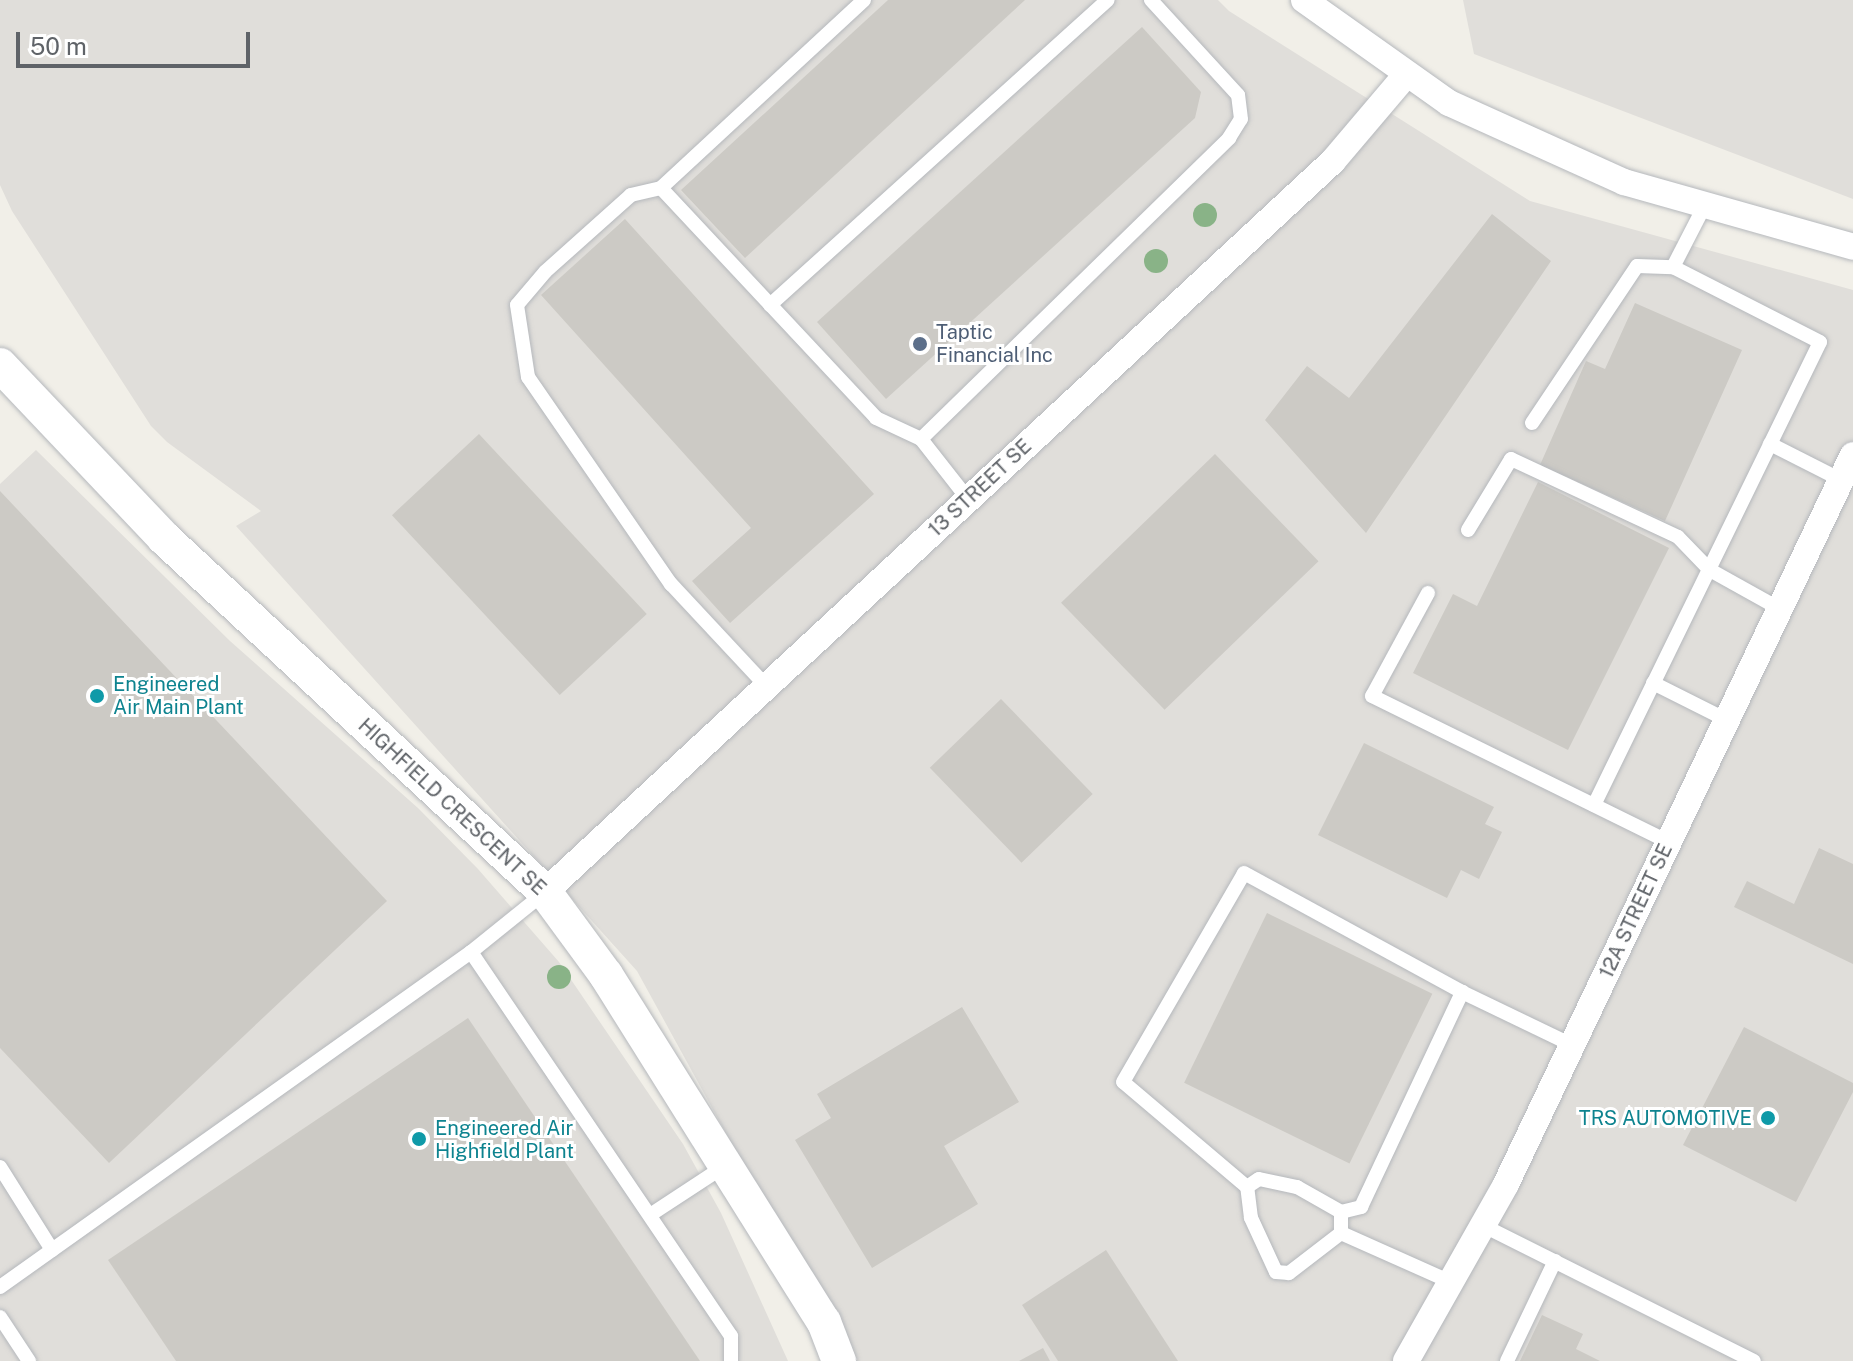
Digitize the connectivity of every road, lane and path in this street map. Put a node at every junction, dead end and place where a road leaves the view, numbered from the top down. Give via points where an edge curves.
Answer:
1 (864, 0) edge
2 (1107, 0) edge
3 (1151, 0) edge
4 (1304, 0) edge
5 (1406, 75) junction
6 (661, 188) junction
7 (1705, 205) junction
8 (1853, 247) edge
9 (1673, 267) junction
10 (770, 305) junction
11 (0, 365) edge
12 (1532, 423) dead end
13 (921, 439) junction
14 (1770, 444) junction
15 (1853, 455) edge
16 (1841, 480) junction
17 (968, 499) junction
18 (1468, 530) dead end
19 (1710, 570) junction
20 (1428, 593) dead end
21 (1780, 609) junction
22 (1653, 683) junction
23 (766, 686) junction
24 (1727, 720) junction
25 (1594, 805) junction
26 (1669, 842) junction
27 (545, 892) junction
28 (471, 952) junction
29 (1462, 992) junction
30 (1572, 1045) junction
31 (726, 1165) junction
32 (0, 1167) edge
33 (1247, 1187) junction
34 (1341, 1212) junction
35 (650, 1215) junction
36 (1482, 1225) junction
37 (1341, 1233) junction
38 (52, 1250) junction
39 (1555, 1261) junction
40 (1451, 1282) junction
41 (0, 1287) edge
42 (0, 1317) edge
43 (29, 1361) edge
44 (731, 1361) edge
45 (839, 1361) edge
46 (1406, 1361) edge
47 (1507, 1361) edge
48 (1754, 1361) edge

1 - 6 lane
2 - 10 lane
3 - 13 lane via 1238,95 1241,119 1229,138
4 - 5 street
5 - 7 street via 1449,103 1624,182
5 - 17 street, 13 STREET SE via 1333,161
6 - 10 lane
6 - 23 lane via 631,195 545,272 517,305 528,377 671,584
7 - 8 street
7 - 9 lane
9 - 12 lane via 1637,266
9 - 14 lane via 1820,342
10 - 13 lane via 876,418
11 - 27 street, HIGHFIELD CRESCENT SE via 164,538
13 - 17 lane
14 - 16 lane
14 - 19 lane
15 - 16 street, 12A STREET SE
16 - 21 street, 12A STREET SE
17 - 23 street, 13 STREET SE
18 - 19 lane via 1511,459 1678,537
19 - 21 lane
19 - 22 lane
20 - 25 lane via 1372,696
21 - 24 street, 12A STREET SE
22 - 24 lane
22 - 25 lane
23 - 27 street, 13 STREET SE
24 - 26 street, 12A STREET SE
25 - 26 lane
26 - 30 street, 12A STREET SE
27 - 28 lane
27 - 31 street, HIGHFIELD CRESCENT SE via 606,975
28 - 35 lane
28 - 38 lane
29 - 30 lane
29 - 33 lane via 1244,873 1123,1082
29 - 34 lane via 1361,1207
30 - 36 street, 12A STREET SE
31 - 35 lane
31 - 45 street, HIGHFIELD CRESCENT SE via 824,1322
32 - 38 lane
33 - 34 lane via 1259,1179 1297,1187
33 - 37 lane via 1251,1218 1276,1272 1289,1273
34 - 37 lane
35 - 44 lane via 731,1336
36 - 39 lane
36 - 40 street, 12A STREET SE
37 - 40 lane
38 - 41 lane
39 - 47 lane
39 - 48 lane
40 - 46 street, 12A STREET SE
42 - 43 lane

